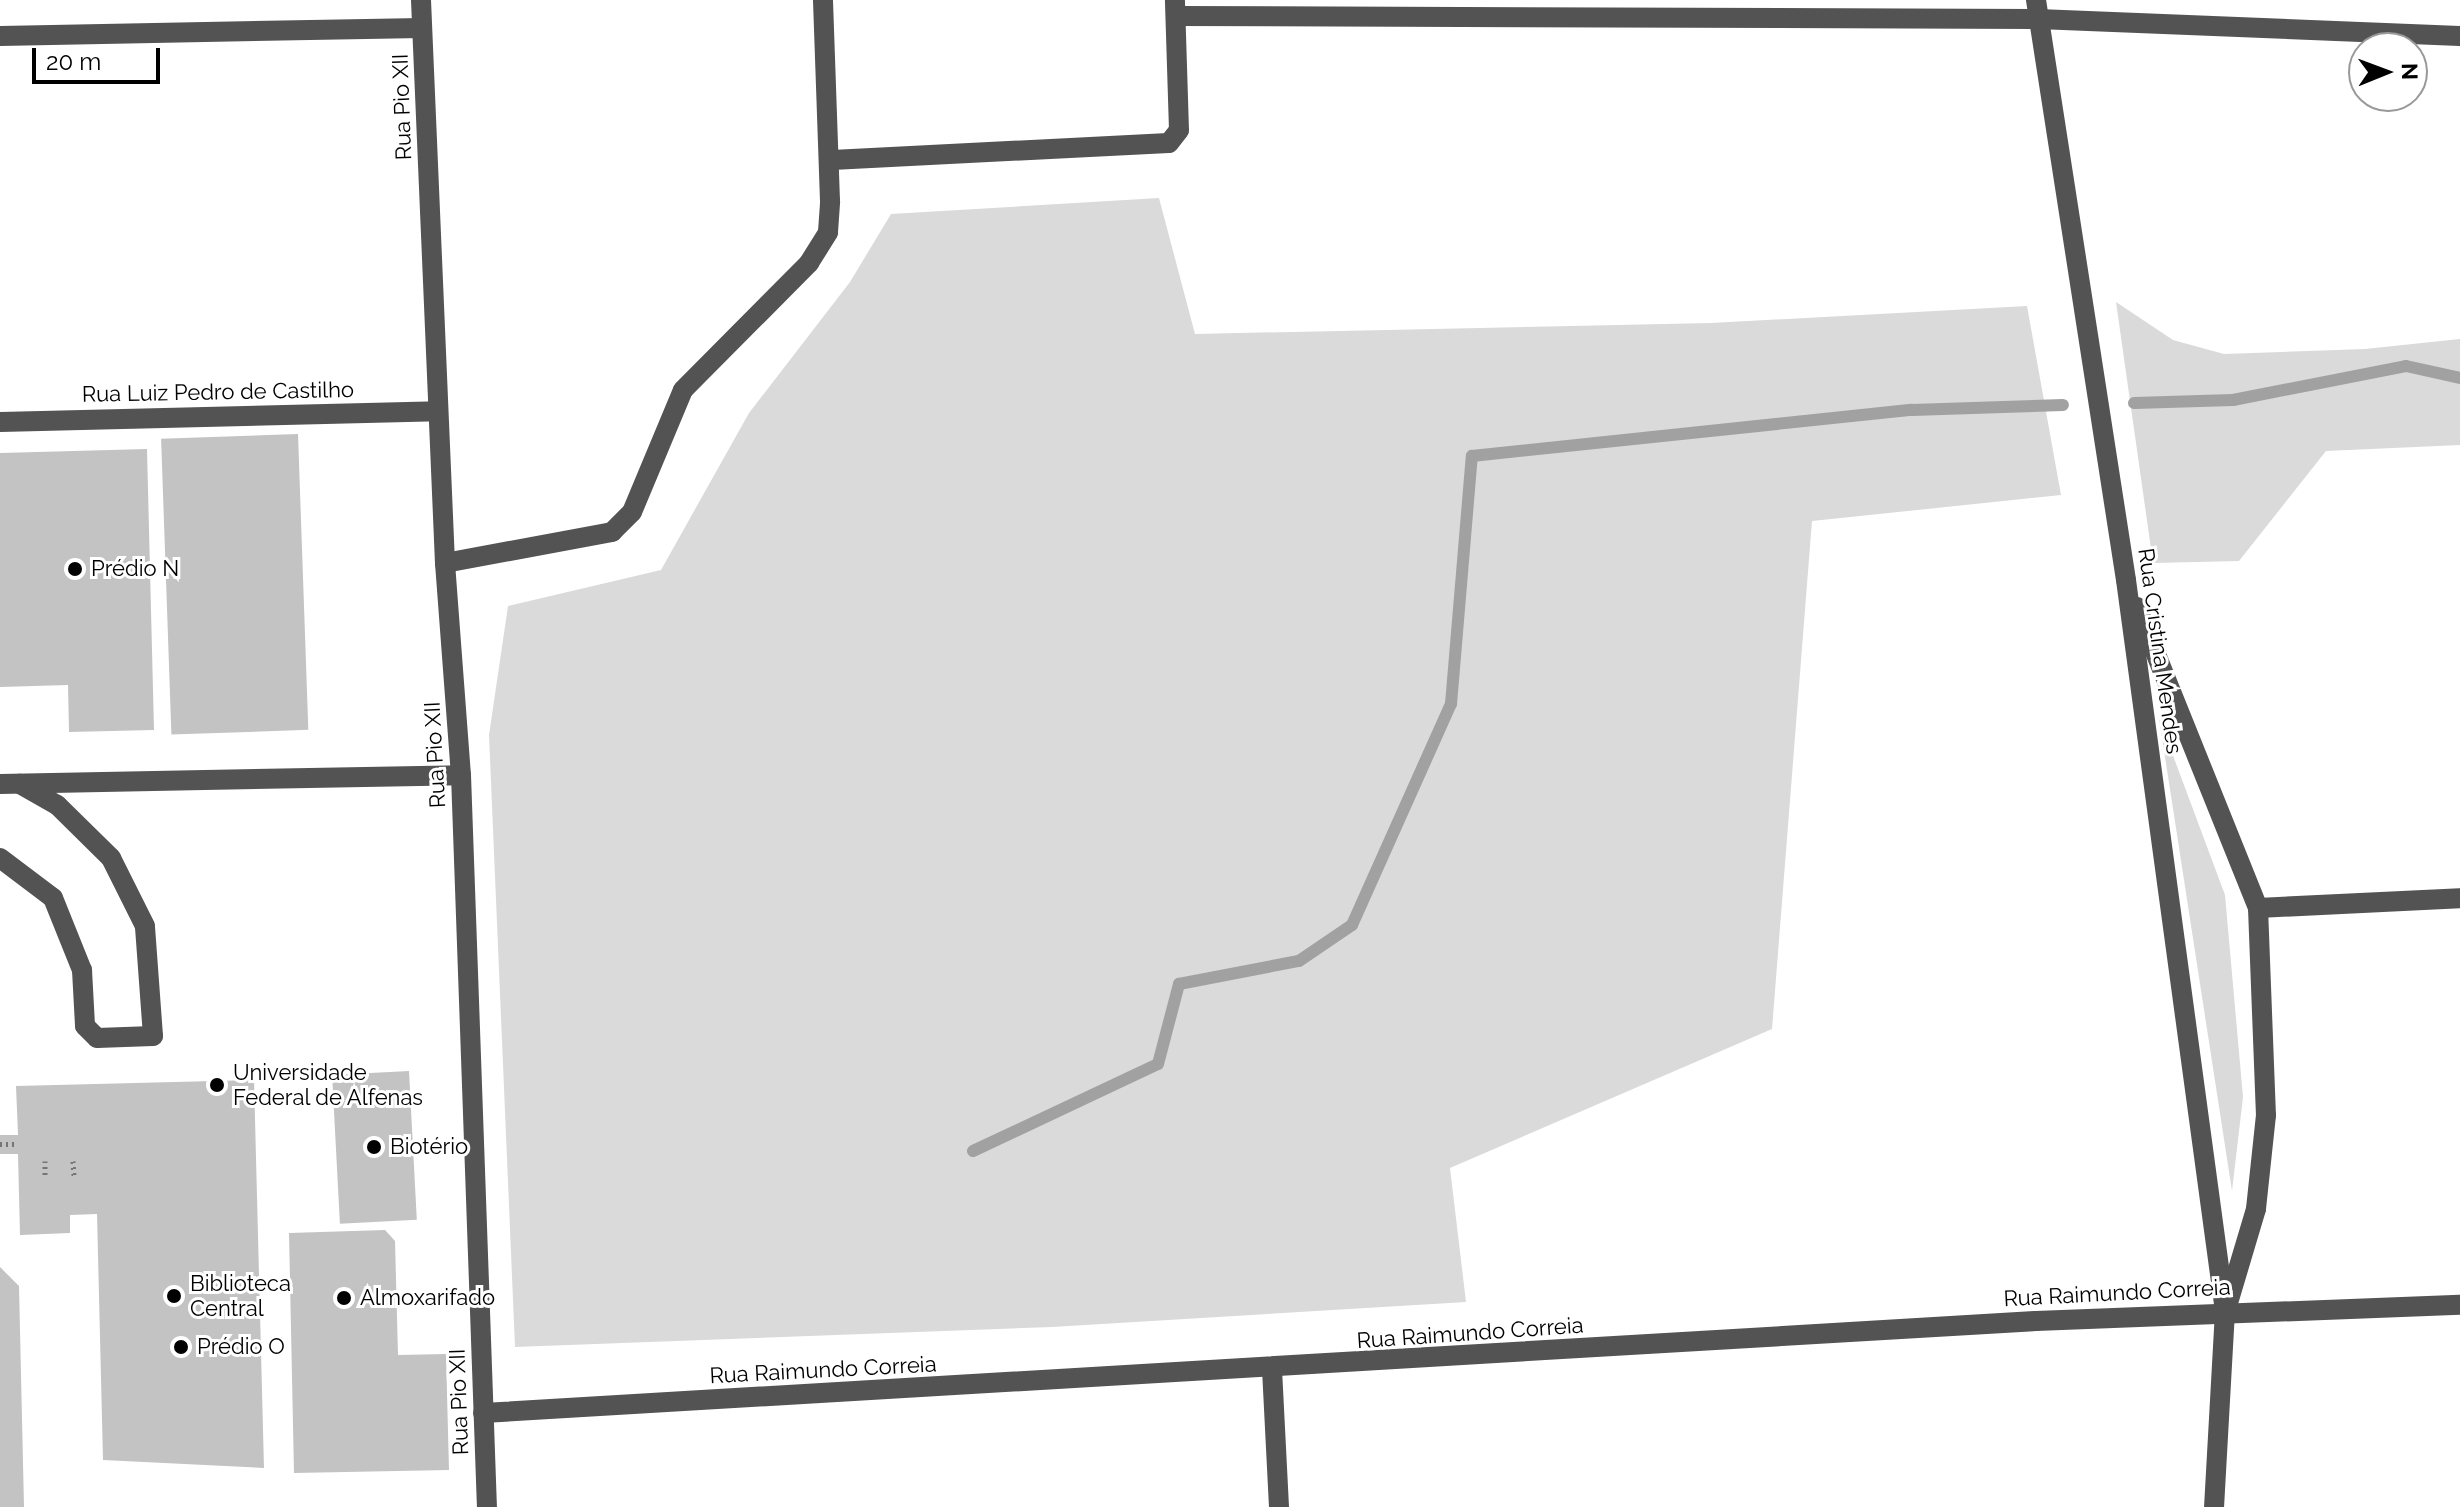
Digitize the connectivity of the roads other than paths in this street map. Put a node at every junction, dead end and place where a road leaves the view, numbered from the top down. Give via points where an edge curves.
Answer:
1 (421, 0) edge
2 (823, 0) edge
3 (1175, 8) edge
4 (2037, 10) edge
5 (422, 28) junction
6 (0, 36) edge
7 (2460, 36) edge
8 (832, 160) junction
9 (438, 411) junction
10 (0, 422) edge
11 (445, 563) junction
12 (2126, 580) junction
13 (461, 775) junction
14 (10, 784) edge
15 (0, 858) edge
16 (2460, 898) edge
17 (2258, 908) junction
18 (2460, 1305) edge
19 (2225, 1311) junction
20 (1272, 1369) junction
21 (483, 1413) junction
22 (487, 1507) edge
23 (1279, 1507) edge
24 (2214, 1507) edge

1 - 5 street, Rua Pio XII
2 - 8 street
3 - 4 street
3 - 8 street via 1179,130 1169,143
4 - 7 street
4 - 12 street, Rua Cristina Mendes
5 - 6 street
5 - 9 street, Rua Pio XII
8 - 11 street via 828,232 809,263 683,390 632,512 612,532 585,540
9 - 10 street, Rua Luiz Pedro de Castilho
9 - 11 street, Rua Pio XII
11 - 13 street, Rua Pio XII
12 - 17 street
12 - 19 street, Rua Cristina Mendes
13 - 14 street
13 - 21 street, Rua Pio XII
14 - 15 street via 57,805 111,858 145,926 153,1036 97,1038 85,1026 82,970 53,898
16 - 17 street
17 - 19 street via 2266,1115 2256,1209
18 - 19 street, Rua Raimundo Correia
19 - 20 street, Rua Raimundo Correia
19 - 24 street
20 - 21 street, Rua Raimundo Correia
20 - 23 street
21 - 22 street, Rua Pio XII

